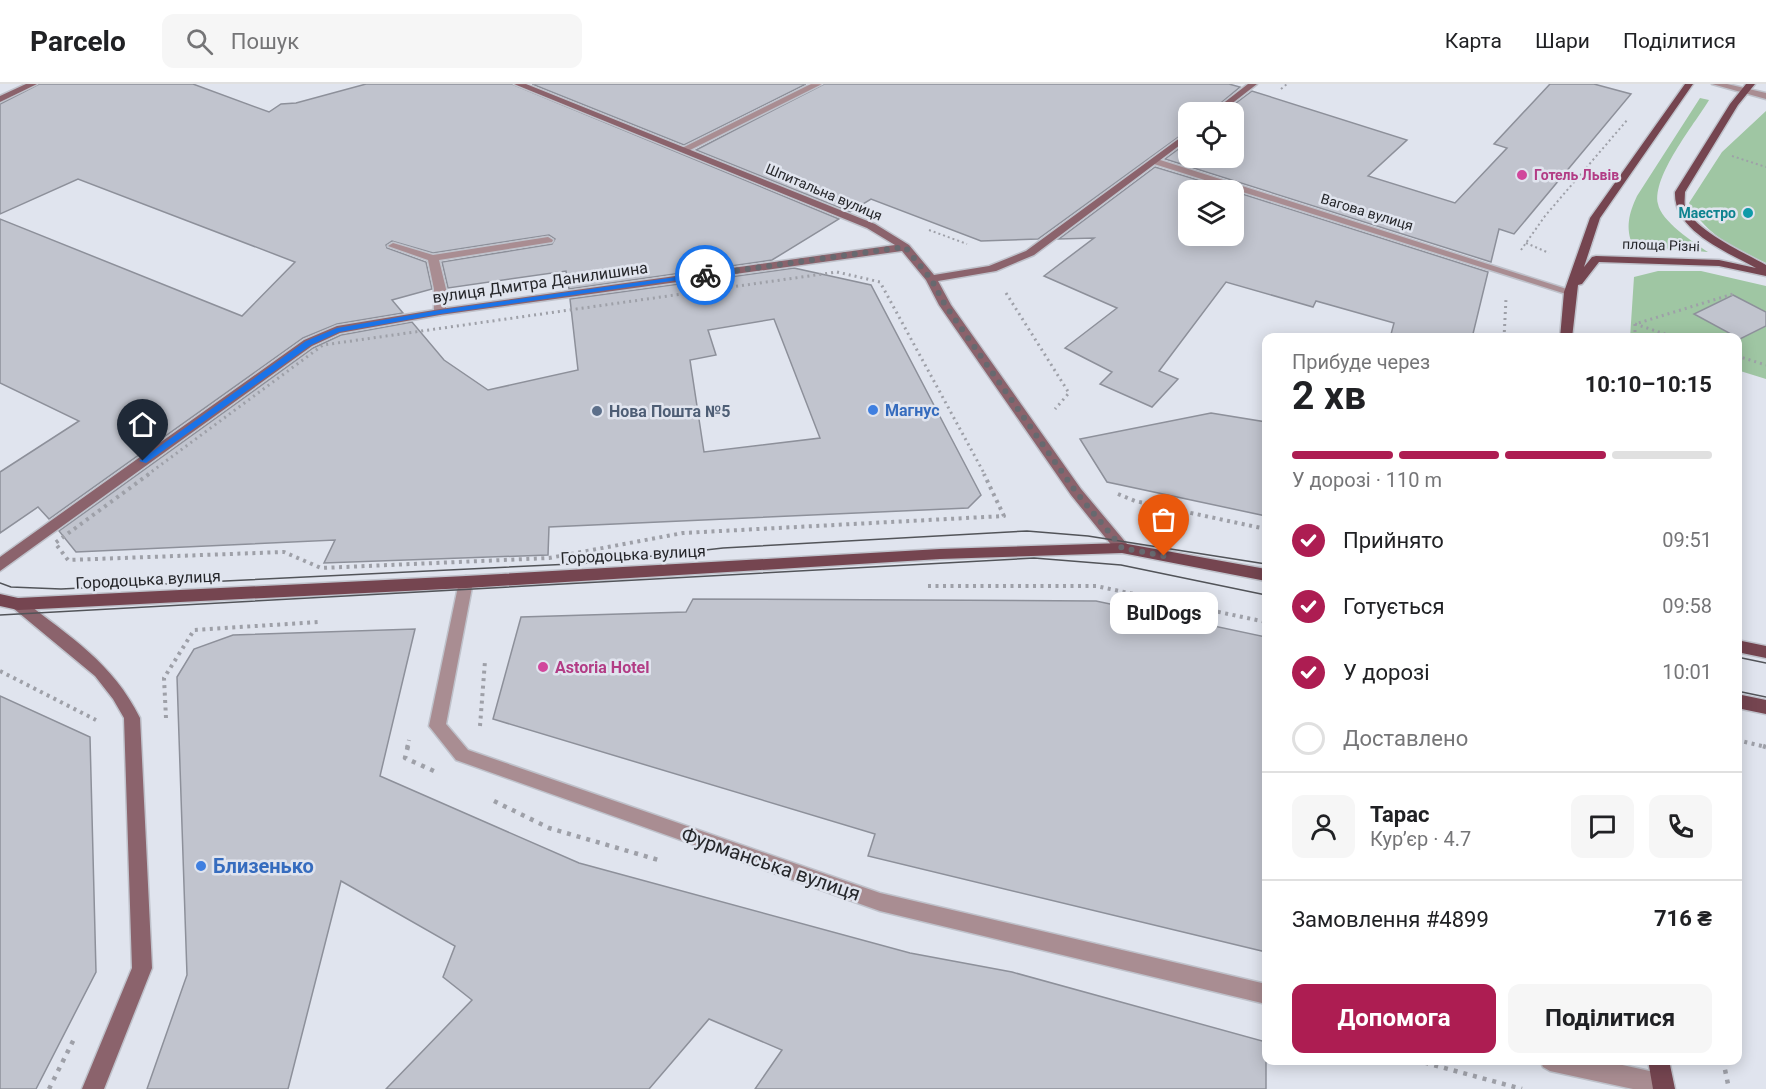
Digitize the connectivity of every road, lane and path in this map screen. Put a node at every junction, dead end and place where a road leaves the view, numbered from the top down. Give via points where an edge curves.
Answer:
1 (33, 84) edge
2 (518, 84) edge
3 (818, 84) edge
4 (1253, 84) edge
5 (1689, 84) edge
6 (1716, 84) edge
7 (1748, 88) edge
8 (1766, 96) edge
9 (0, 99) edge
10 (1229, 102) edge
11 (1628, 119) dead end
12 (1178, 143) edge
13 (1734, 147) dead end
14 (682, 150) junction
15 (1154, 161) junction
16 (1766, 167) edge
17 (548, 240) dead end
18 (1526, 243) junction
19 (393, 246) dead end
20 (905, 247) junction
21 (1549, 253) dead end
22 (1518, 256) dead end
23 (433, 258) junction
24 (1766, 271) edge
25 (931, 279) junction
26 (1005, 291) dead end
27 (1743, 291) dead end
28 (1570, 292) junction
29 (1506, 295) dead end
30 (440, 312) junction
31 (898, 316) dead end
32 (1635, 324) junction
33 (413, 331) dead end
34 (1504, 333) edge
35 (1566, 333) edge
36 (1635, 333) edge
37 (1662, 333) edge
38 (1742, 358) edge
39 (1766, 365) edge
40 (1054, 410) dead end
41 (1114, 493) dead end
42 (1262, 528) edge
43 (1122, 548) junction
44 (0, 565) edge
45 (1262, 574) edge
46 (466, 582) junction
47 (916, 586) dead end
48 (9, 602) edge
49 (1262, 621) edge
50 (1742, 647) edge
51 (1766, 652) edge
52 (485, 657) dead end
53 (0, 671) edge
54 (1742, 702) edge
55 (1766, 707) edge
56 (99, 721) dead end
57 (491, 730) dead end
58 (1742, 741) edge
59 (1766, 747) edge
60 (1262, 992) edge
61 (80, 1028) dead end
62 (1433, 1065) edge
63 (1571, 1065) edge
64 (1659, 1065) edge
65 (1724, 1065) edge
66 (1663, 1087) edge
67 (49, 1089) edge
68 (93, 1089) edge
69 (1522, 1089) edge
70 (1729, 1089) edge

1 - 9 street
2 - 14 street, Шпитальна вулиця
3 - 14 street
4 - 10 street
5 - 28 main road via 1595,218
6 - 7 street
7 - 8 street
7 - 24 main road, площа Різні via 1680,192 1680,206 1689,220
11 - 18 path
12 - 15 street
13 - 16 path via 1726,154
14 - 20 street, Шпитальна вулиця via 850,217
15 - 25 street via 1030,253 992,269
15 - 28 street, Вагова вулиця
17 - 23 street
18 - 21 path
18 - 22 path
19 - 23 street
20 - 25 street, Шпитальна вулиця
20 - 30 street, вулиця Дмитра Данилишина
23 - 30 street
24 - 28 main road, площа Різні via 1719,263 1596,258
25 - 43 street, Шпитальна вулиця via 945,305 1076,492
26 - 40 path via 1068,393
27 - 32 path
28 - 35 main road
29 - 34 path
30 - 44 street, вулиця Дмитра Данилишина via 337,330 308,343
31 - 33 path via 1004,516 683,533 549,558 321,568 284,552 68,560 55,543 323,345
32 - 36 path
32 - 37 path
38 - 39 path
41 - 42 path
43 - 45 main road, Городоцька вулиця
43 - 46 main road, Городоцька вулиця via 928,554
46 - 48 main road, Городоцька вулиця
46 - 60 street, Фурманська вулиця via 437,726 462,755 880,902
47 - 49 path via 1096,586
48 - 68 street via 101,671 132,718 142,968
50 - 51 main road
52 - 57 path via 480,726
53 - 56 path
54 - 55 main road
58 - 59 path
61 - 67 path
62 - 69 path
63 - 66 street
64 - 66 main road
65 - 70 path

